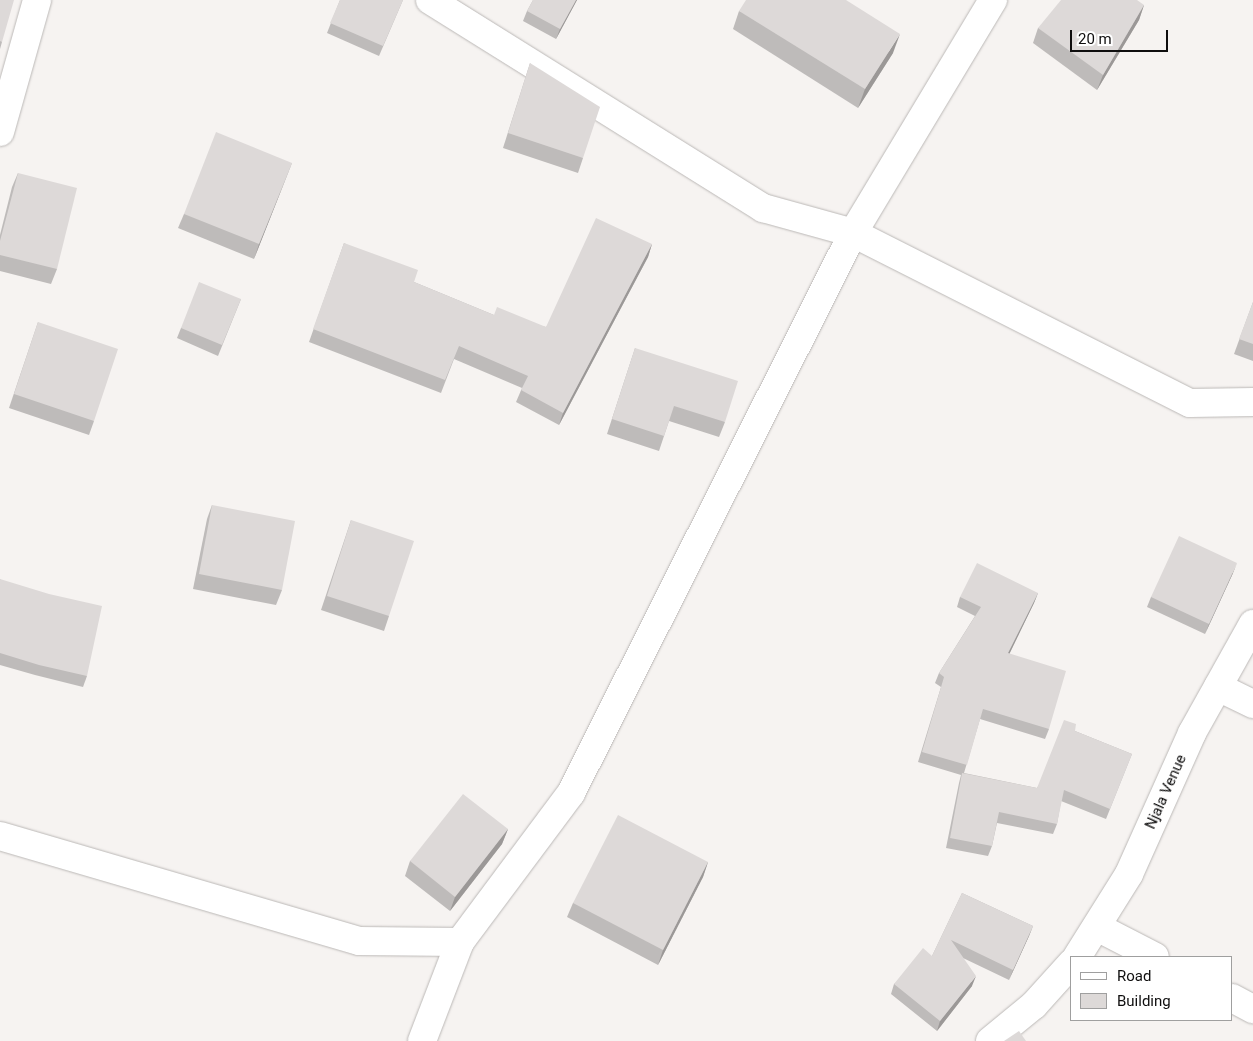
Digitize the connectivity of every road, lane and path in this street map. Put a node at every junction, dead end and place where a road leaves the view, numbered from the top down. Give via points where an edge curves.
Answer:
1 (37, 0) edge
2 (430, 0) edge
3 (993, 0) edge
4 (0, 132) edge
5 (853, 233) junction
6 (1253, 402) edge
7 (1253, 624) edge
8 (1218, 687) junction
9 (1253, 704) edge
10 (0, 836) edge
11 (1097, 926) junction
12 (460, 942) junction
13 (1077, 956) edge
14 (1153, 956) edge
15 (1070, 965) edge
16 (1233, 999) edge
17 (1253, 1009) edge
18 (422, 1041) edge
19 (990, 1041) edge

1 - 4 street
2 - 5 street via 763,208
3 - 5 street
5 - 6 street via 1190,403
5 - 12 street via 571,793
7 - 8 street, Njala Venue
8 - 9 street
8 - 11 street, Njala Venue via 1192,733 1129,874
10 - 12 street via 359,941
11 - 13 street, Njala Venue
11 - 14 street
12 - 18 street
15 - 19 street via 1034,1006
16 - 17 street

